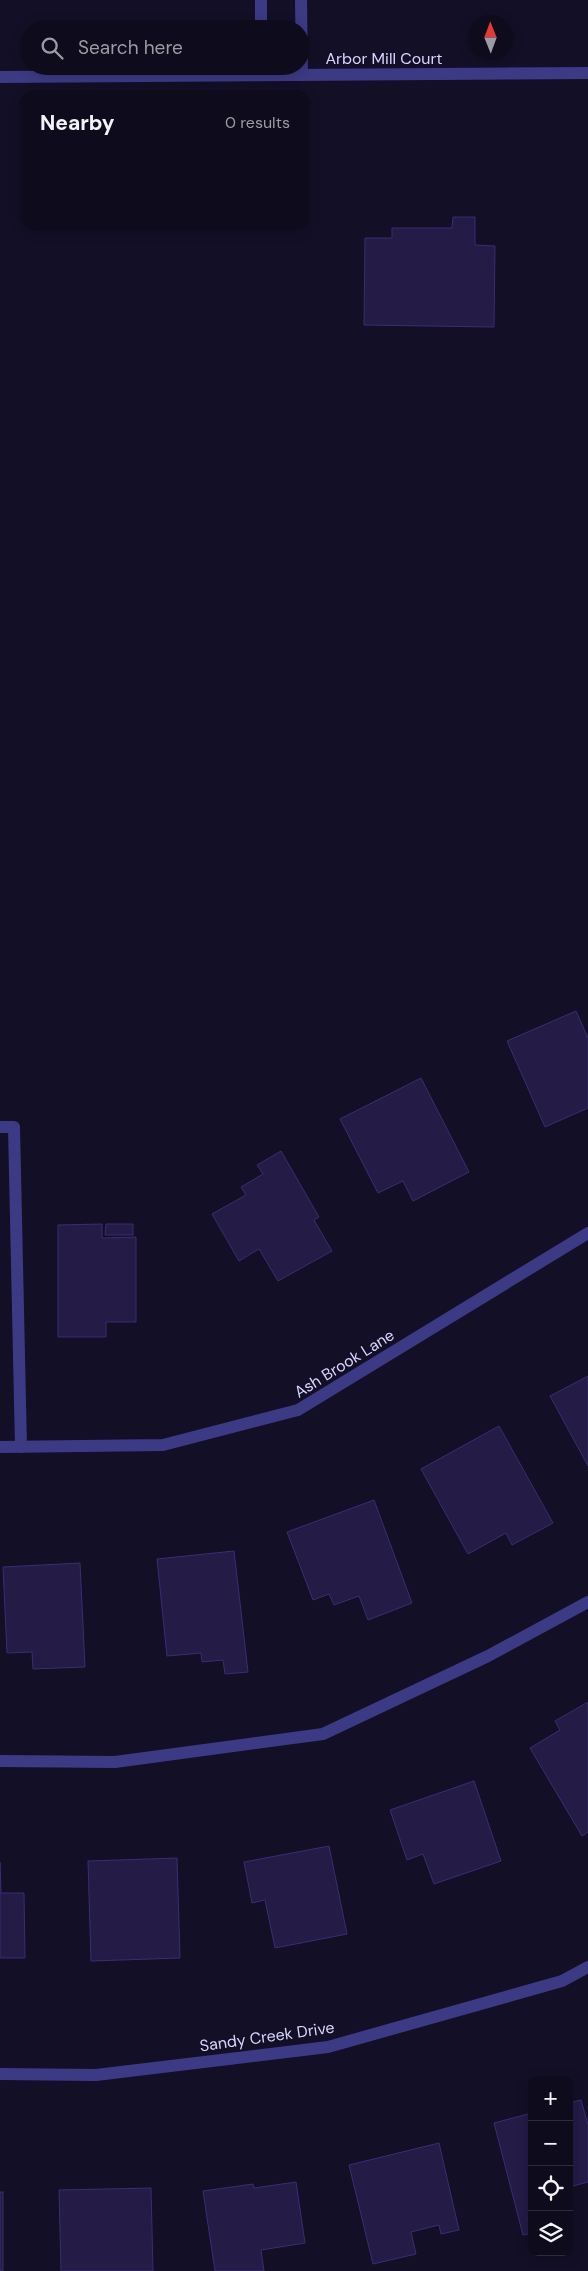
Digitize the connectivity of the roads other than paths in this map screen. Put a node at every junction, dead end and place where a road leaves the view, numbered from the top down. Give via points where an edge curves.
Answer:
1 (261, 0) edge
2 (301, 0) edge
3 (261, 20) edge
4 (301, 20) edge
5 (588, 73) edge
6 (112, 75) edge
7 (310, 75) edge
8 (0, 78) edge
9 (0, 1127) edge
10 (588, 1233) edge
11 (0, 1447) edge
12 (21, 1447) junction
13 (588, 1602) edge
14 (0, 1761) edge
15 (588, 1967) edge
16 (0, 2074) edge

1 - 3 street
2 - 4 street
5 - 7 street, Arbor Mill Court
6 - 8 street, Arbor Mill Court
9 - 12 street via 14,1127
10 - 12 street, Ash Brook Lane via 298,1410 163,1445
11 - 12 street, Ash Brook Lane
13 - 14 street via 488,1656 323,1734 115,1762
15 - 16 street, Sandy Creek Drive via 562,1982 328,2047 96,2075

